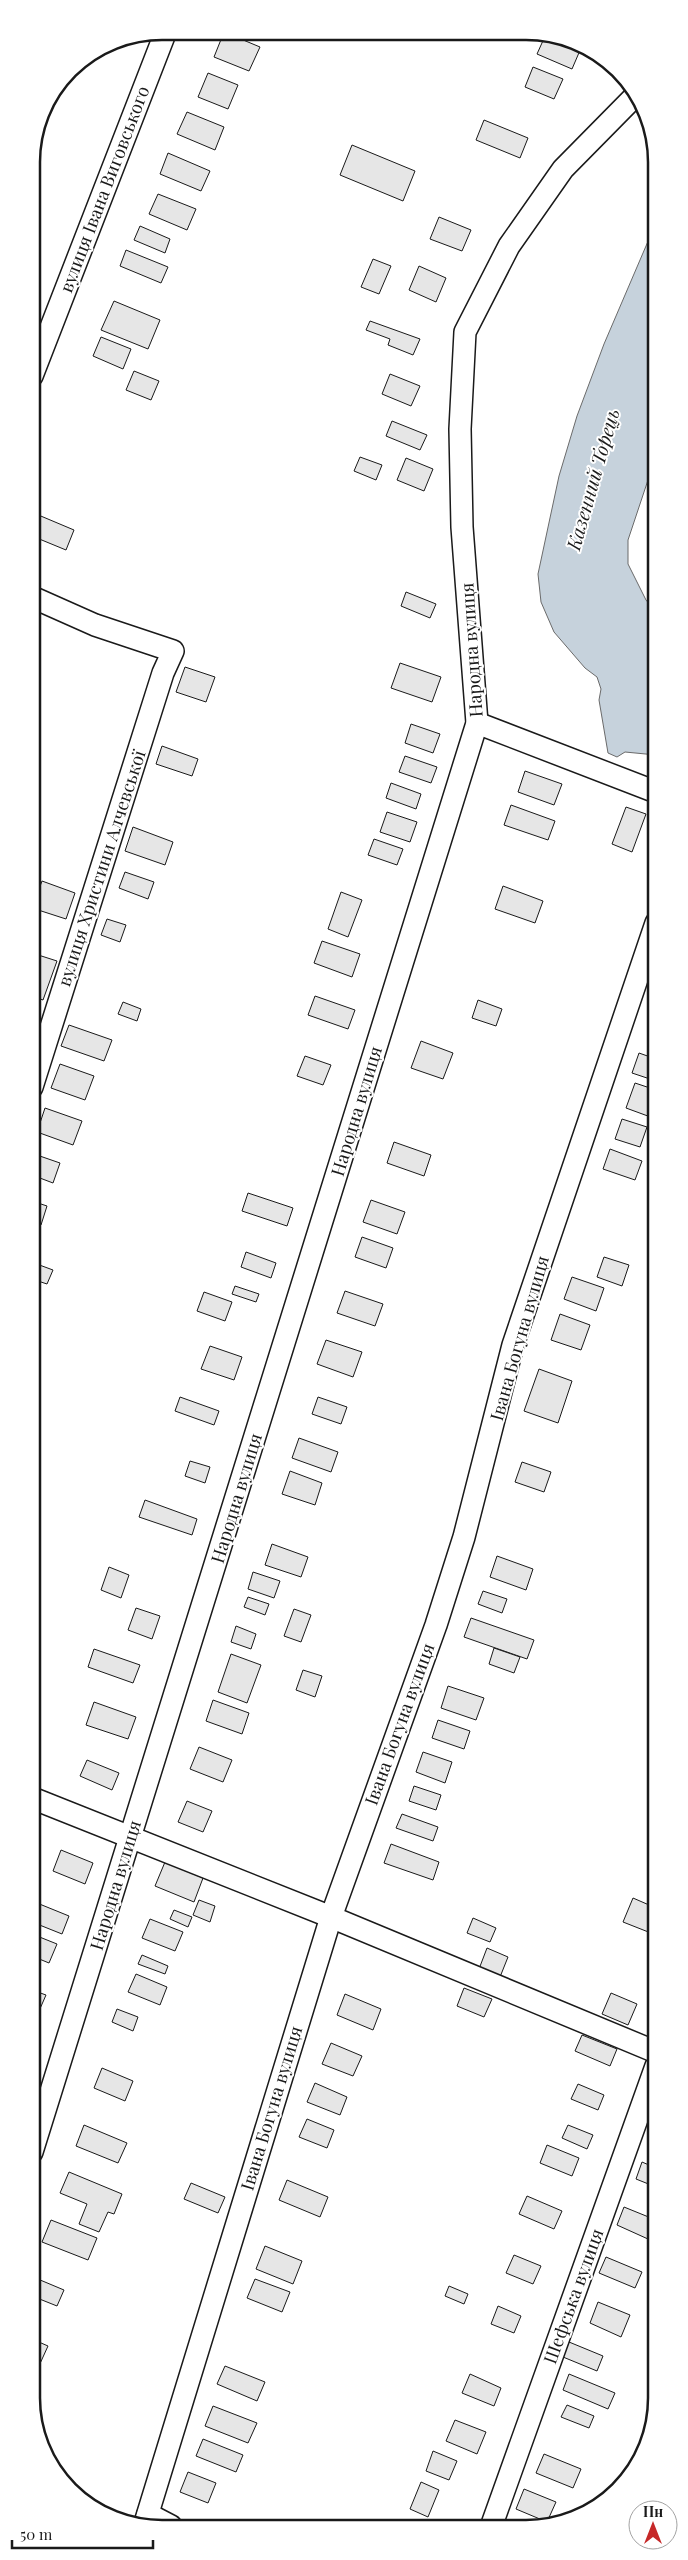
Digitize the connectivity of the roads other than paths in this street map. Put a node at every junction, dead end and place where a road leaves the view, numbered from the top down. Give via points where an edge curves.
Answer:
1 (163, 40) edge
2 (631, 100) edge
3 (40, 355) edge
4 (40, 601) edge
5 (477, 723) junction
6 (648, 789) edge
7 (648, 947) edge
8 (40, 1062) edge
9 (40, 1801) edge
10 (130, 1836) junction
11 (331, 1918) junction
12 (648, 2049) edge
13 (648, 2088) edge
14 (40, 2126) edge
15 (146, 2519) edge
16 (494, 2520) edge

1 - 3 street, вулиця Івана Виговського
2 - 5 street, Народна вулиця via 563,169 509,246 465,332 460,429 462,527
4 - 8 street, вулиця Христини Алчевської via 95,625 174,651 163,673
5 - 6 street
5 - 10 street, Народна вулиця
7 - 11 street, Івана Богуна вулиця via 513,1345 464,1537
9 - 10 street
10 - 11 street
10 - 14 street, Народна вулиця
11 - 12 street
11 - 15 street, Івана Богуна вулиця
13 - 16 street, Шефська вулиця

